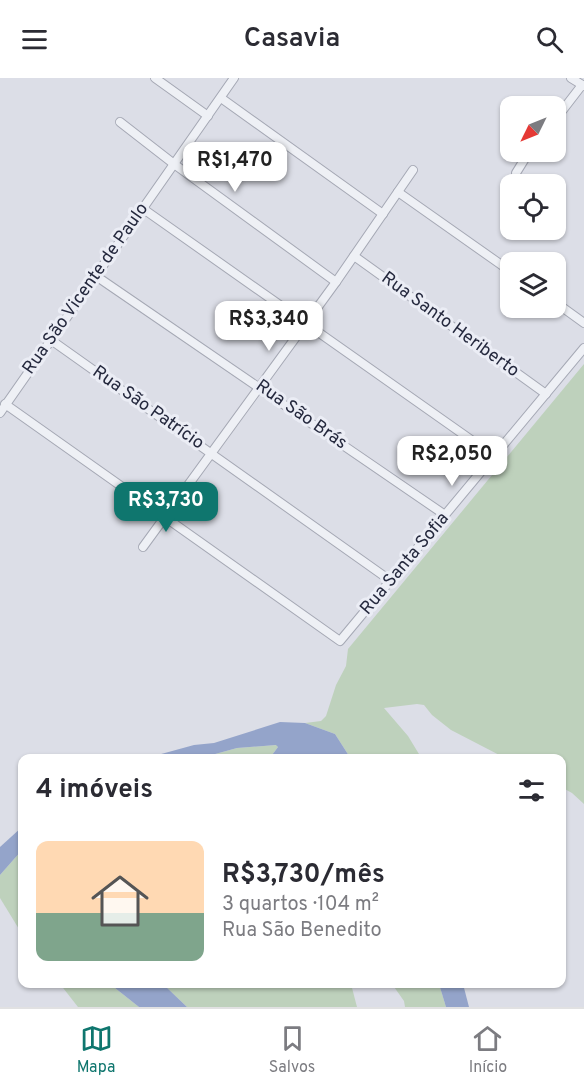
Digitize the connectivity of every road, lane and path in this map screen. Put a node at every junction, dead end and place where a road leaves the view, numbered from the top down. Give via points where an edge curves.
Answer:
1 (154, 78) edge
2 (234, 78) edge
3 (571, 78) edge
4 (583, 86) edge
5 (221, 98) junction
6 (566, 107) edge
7 (208, 116) junction
8 (120, 122) dead end
9 (174, 164) junction
10 (413, 170) dead end
11 (398, 192) junction
12 (142, 208) junction
13 (383, 214) junction
14 (354, 256) junction
15 (500, 264) edge
16 (96, 276) junction
17 (336, 282) junction
18 (566, 311) edge
19 (307, 322) junction
20 (584, 323) edge
21 (51, 340) junction
22 (584, 348) edge
23 (259, 386) junction
24 (546, 394) junction
25 (6, 404) junction
26 (0, 413) edge
27 (211, 453) junction
28 (494, 456) junction
29 (445, 515) junction
30 (165, 516) junction
31 (143, 547) dead end
32 (391, 581) junction

1 - 7 street
2 - 5 street, Rua São Vicente de Paulo
3 - 4 street
4 - 6 street
5 - 7 street, Rua São Vicente de Paulo
5 - 13 street
7 - 9 street, Rua São Vicente de Paulo
8 - 9 street
9 - 12 street, Rua São Vicente de Paulo
9 - 17 street
10 - 11 street
11 - 13 street
11 - 15 street
12 - 16 street, Rua São Vicente de Paulo
12 - 19 street
13 - 14 street
14 - 17 street
14 - 24 street, Rua Santo Heriberto
16 - 21 street, Rua São Vicente de Paulo
16 - 23 street, Rua São Brás
17 - 19 street
18 - 20 street
19 - 23 street
19 - 28 street
21 - 25 street, Rua São Vicente de Paulo
21 - 27 street, Rua São Patrício
22 - 24 street, Rua Santa Sofia
23 - 27 street
23 - 29 street, Rua São Brás
24 - 28 street, Rua Santa Sofia
25 - 26 street, Rua São Vicente de Paulo
25 - 30 street
27 - 30 street
27 - 32 street, Rua São Patrício
28 - 29 street, Rua Santa Sofia
29 - 32 street, Rua Santa Sofia
30 - 31 street
30 - 32 street, Rua Santa Sofia via 340,641

